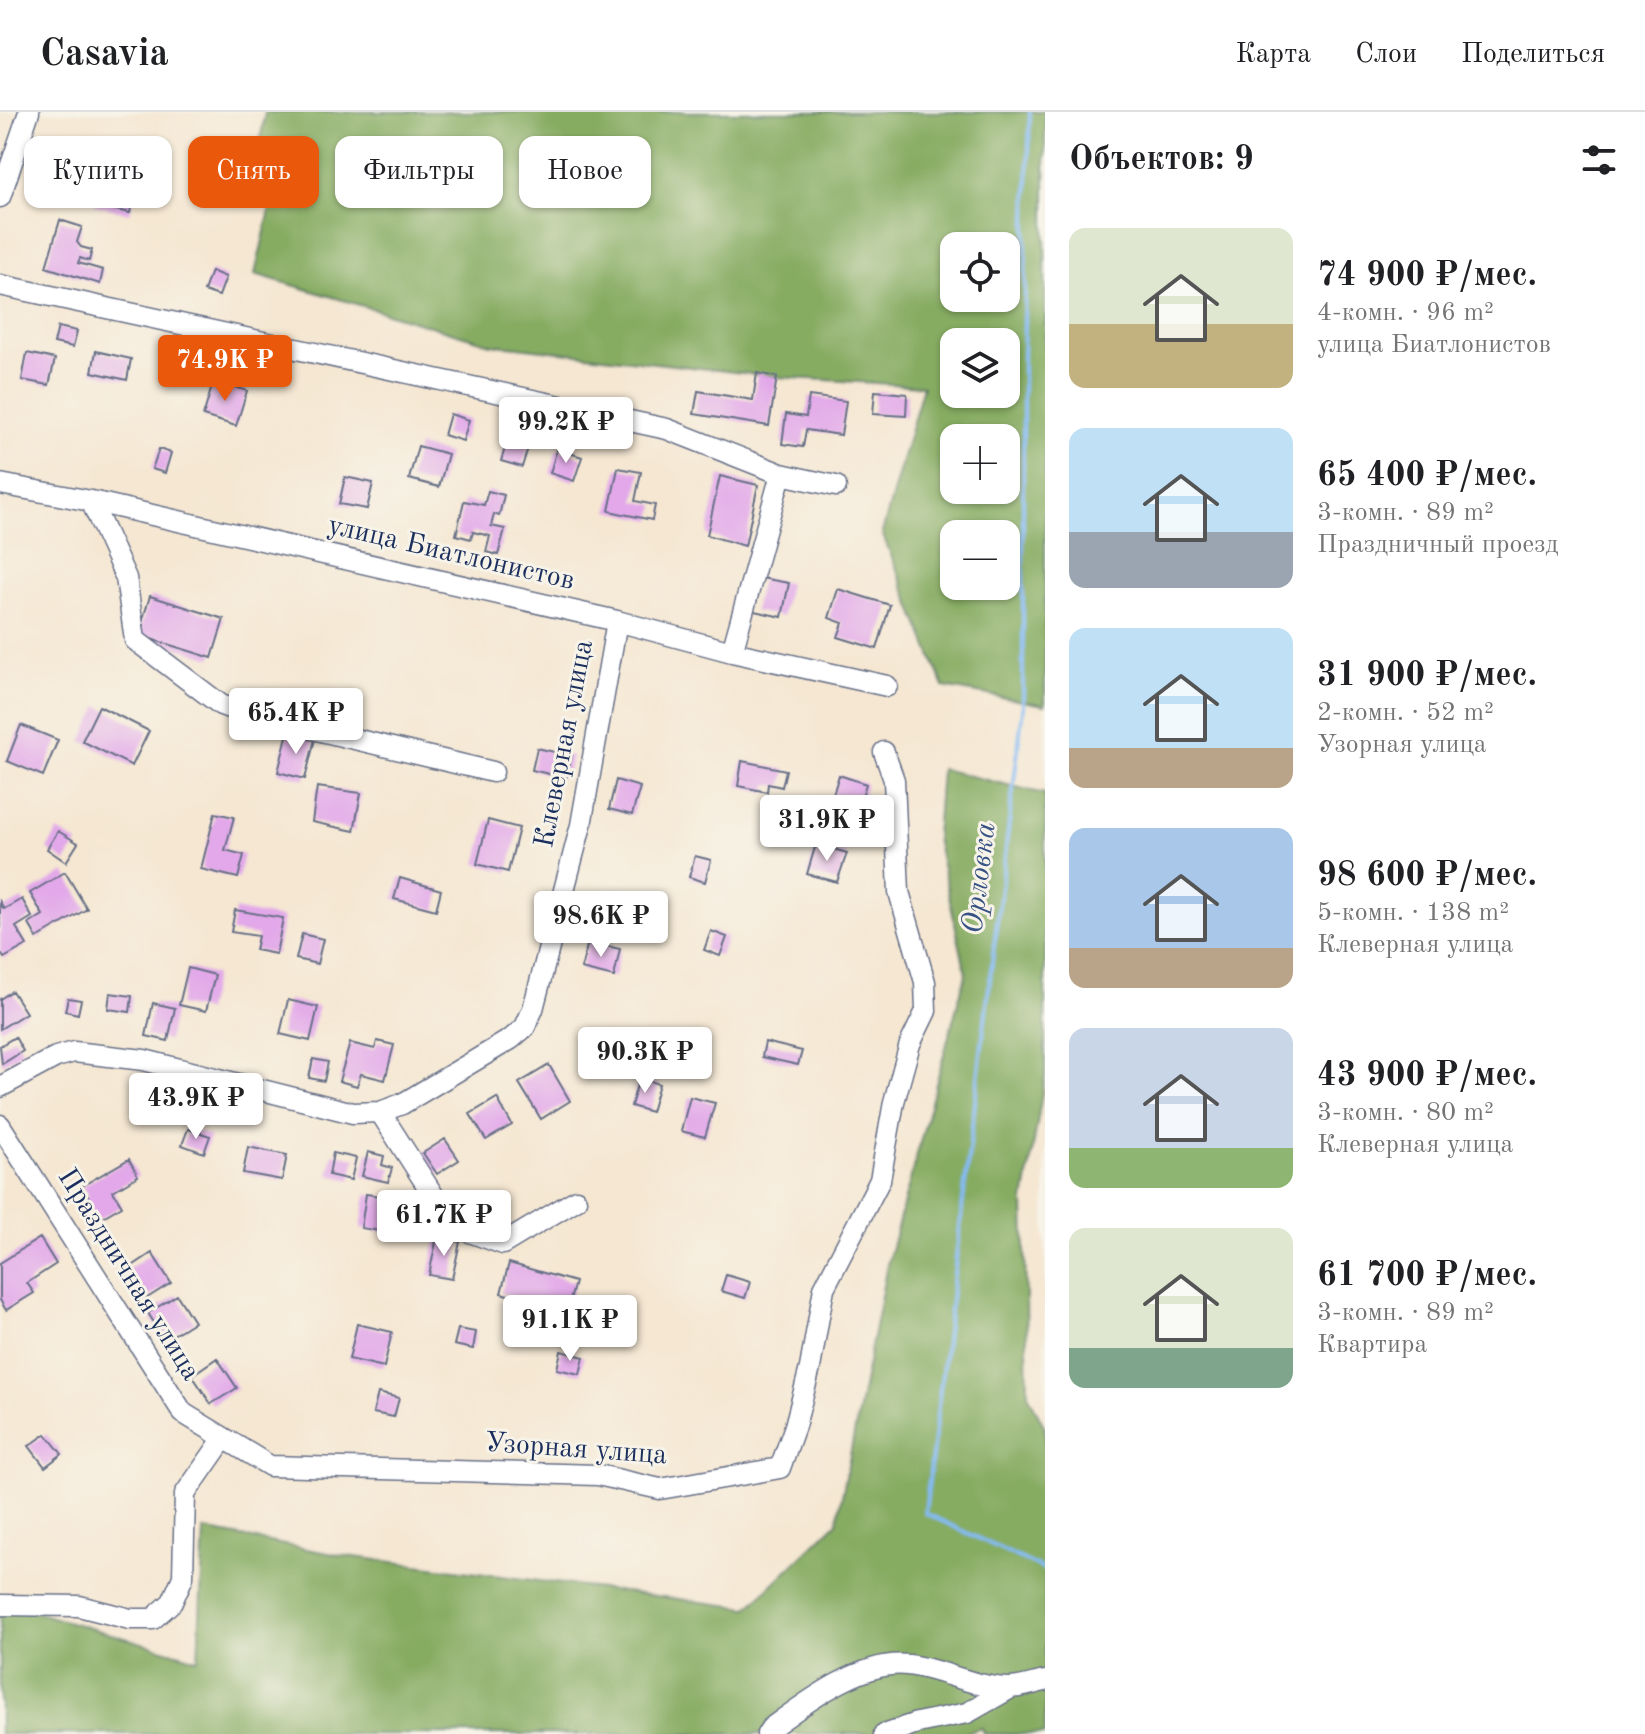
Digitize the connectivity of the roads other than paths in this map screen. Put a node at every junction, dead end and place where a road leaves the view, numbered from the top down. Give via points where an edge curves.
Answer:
1 (29, 112) edge
2 (0, 197) edge
3 (0, 285) edge
4 (781, 474) junction
5 (0, 484) edge
6 (836, 486) dead end
7 (91, 501) junction
8 (617, 621) junction
9 (732, 652) junction
10 (887, 686) dead end
11 (884, 752) dead end
12 (493, 772) dead end
13 (0, 1087) edge
14 (380, 1112) junction
15 (0, 1125) edge
16 (576, 1200) dead end
17 (224, 1438) junction
18 (0, 1605) edge
19 (1043, 1681) edge
20 (1011, 1688) junction
21 (767, 1734) edge
22 (884, 1734) edge

1 - 2 street
3 - 4 street via 667,429
4 - 6 street
4 - 9 street
5 - 7 street, улица Биатлонистов
7 - 8 street, улица Биатлонистов
7 - 12 street via 126,578 135,640 221,705
8 - 9 street, улица Биатлонистов
8 - 14 street, Клеверная улица via 581,825 525,1027 402,1104
9 - 10 street, улица Биатлонистов
11 - 17 street, Узорная улица via 894,780 899,892 925,982 926,1011 910,1044 894,1102 880,1180 824,1288 810,1368 780,1468 660,1489 598,1475 270,1466
13 - 14 street, Клеверная улица via 74,1052 144,1060 353,1113
14 - 16 street via 453,1226 503,1244
15 - 17 street, Праздничная улица via 183,1413
17 - 18 street via 185,1494 183,1577 172,1602 153,1619 79,1606
19 - 20 street
20 - 21 street via 904,1664 876,1668 818,1693
20 - 22 street via 967,1713

